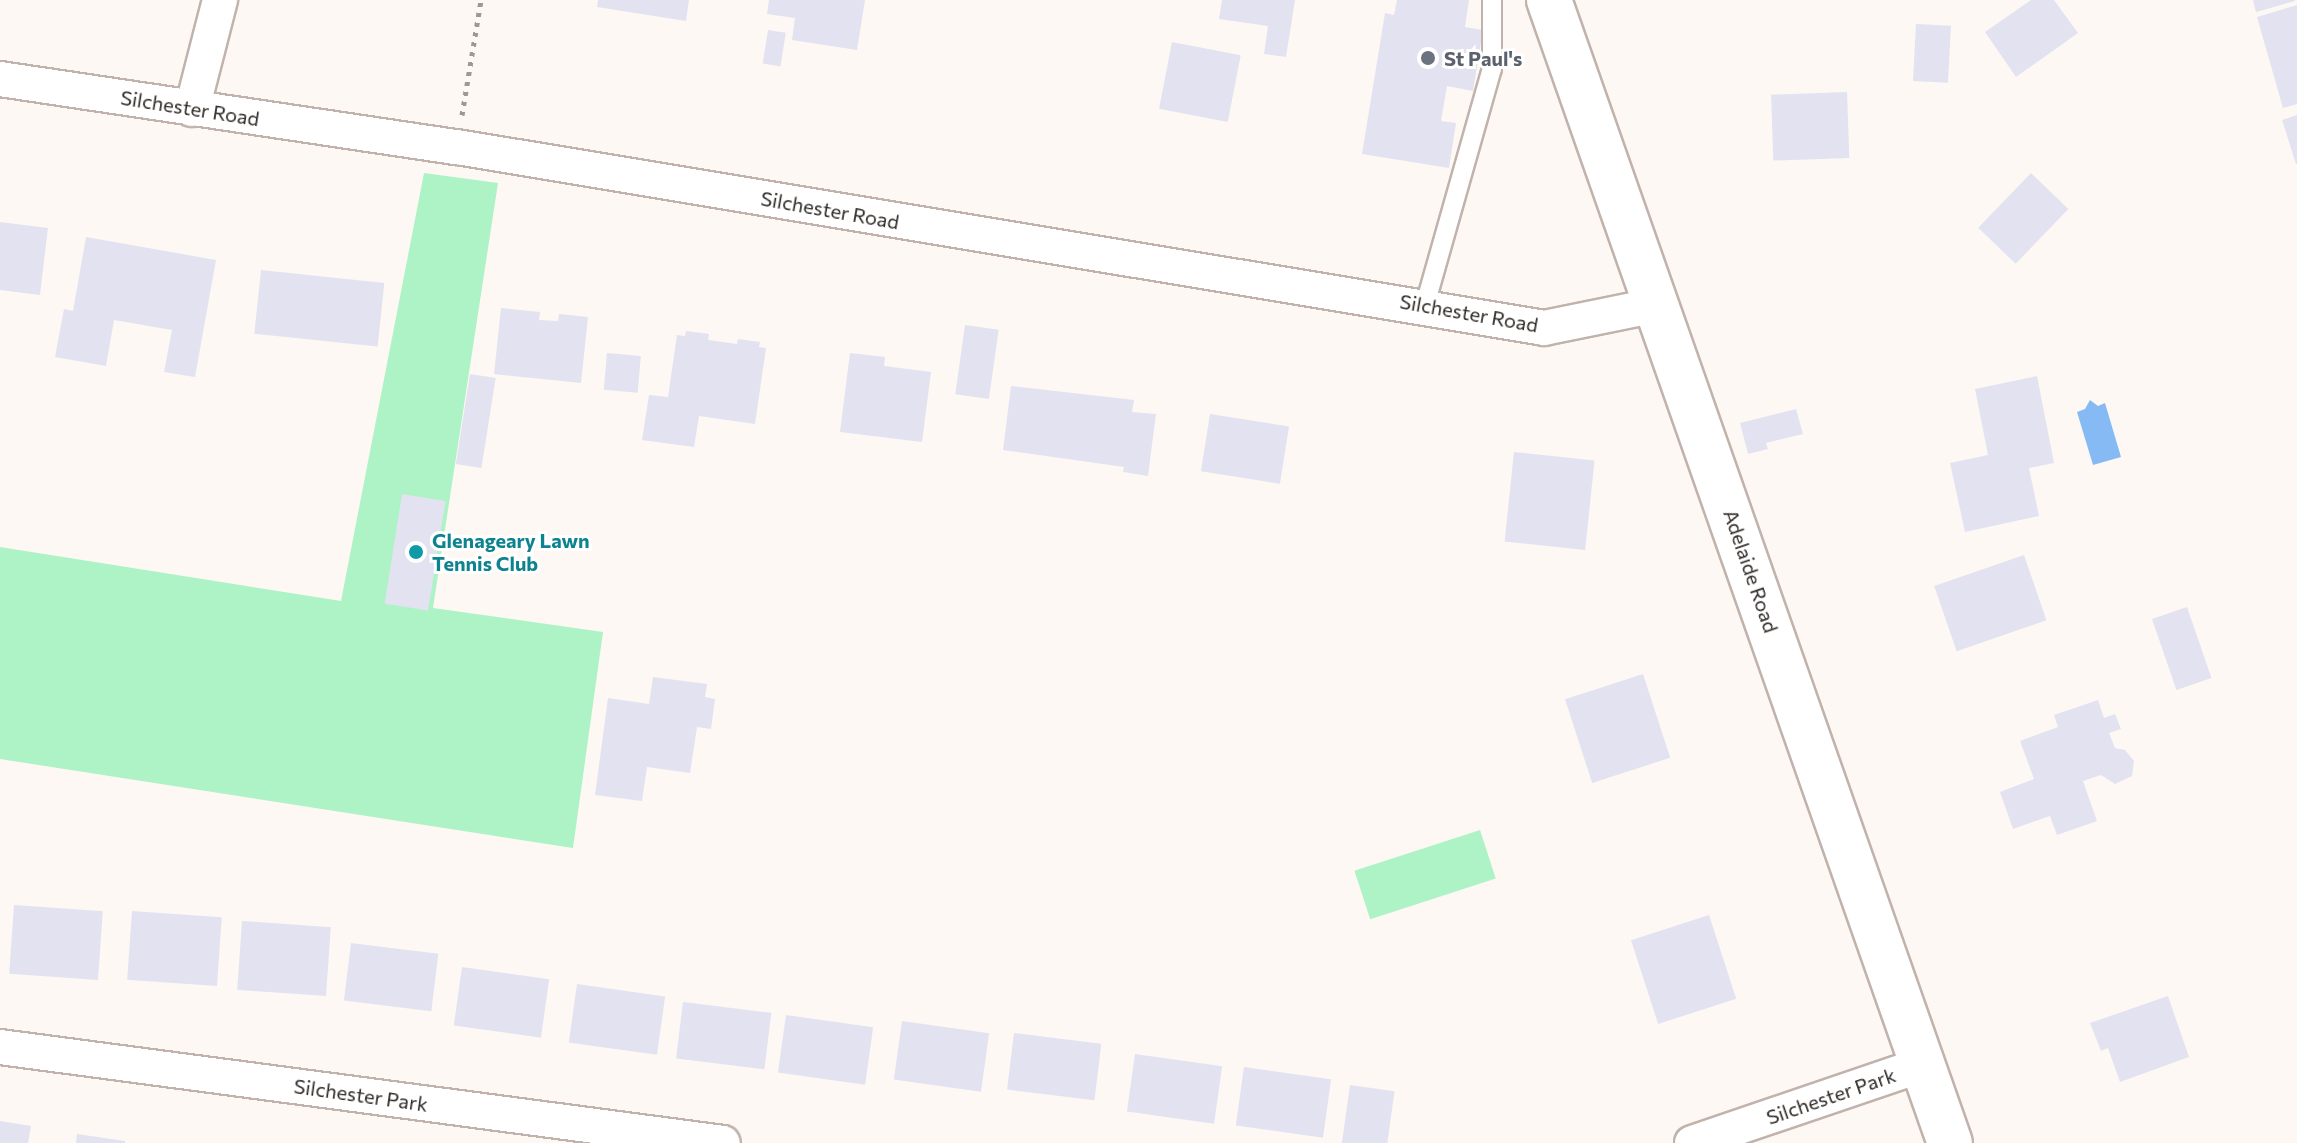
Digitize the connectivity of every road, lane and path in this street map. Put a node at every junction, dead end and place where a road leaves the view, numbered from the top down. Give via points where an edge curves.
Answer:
1 (220, 0) edge
2 (481, 0) edge
3 (1492, 0) edge
4 (1549, 0) edge
5 (0, 79) edge
6 (192, 109) junction
7 (457, 147) junction
8 (1425, 305) junction
9 (1657, 305) junction
10 (0, 1047) edge
11 (1924, 1064) junction
12 (723, 1143) edge
13 (1692, 1143) edge
14 (1950, 1143) edge

1 - 6 street
2 - 7 path
3 - 8 lane via 1492,69
4 - 9 street, Adelaide Road
5 - 6 street, Silchester Road
6 - 7 street, Silchester Road
7 - 8 street, Silchester Road
8 - 9 street, Silchester Road via 1544,328
9 - 11 street, Adelaide Road
10 - 12 street, Silchester Park
11 - 13 street, Silchester Park
11 - 14 street, Adelaide Road

